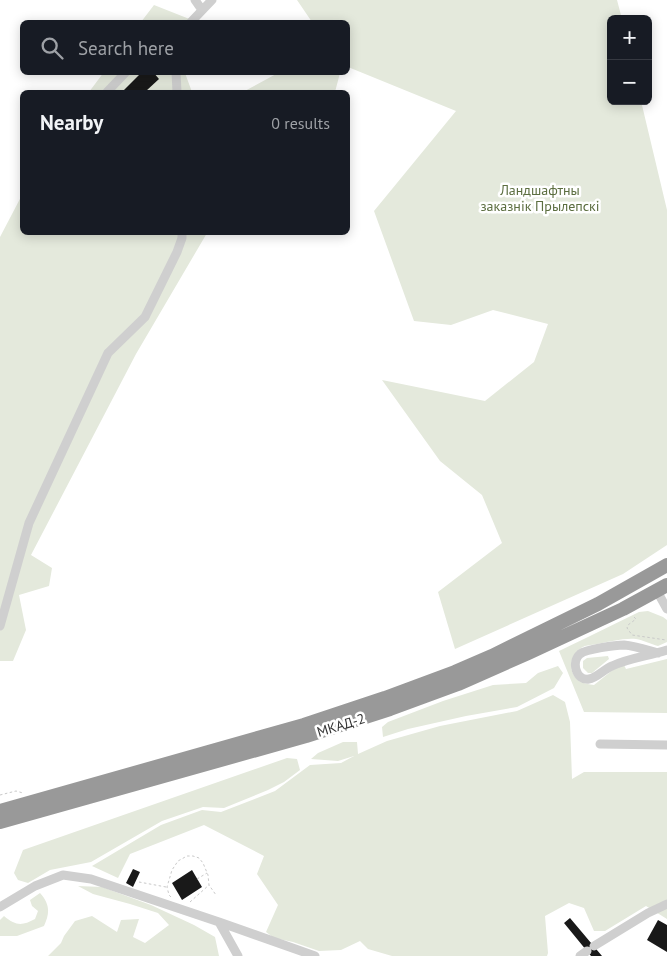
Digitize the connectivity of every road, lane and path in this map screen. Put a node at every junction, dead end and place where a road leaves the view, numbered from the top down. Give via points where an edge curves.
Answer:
1 (195, 0) edge
2 (212, 0) edge
3 (202, 10) junction
4 (193, 20) edge
5 (123, 75) edge
6 (176, 75) edge
7 (109, 90) edge
8 (177, 90) edge
9 (182, 235) edge
10 (667, 567) edge
11 (638, 582) junction
12 (663, 586) edge
13 (667, 609) edge
14 (633, 614) dead end
15 (0, 626) edge
16 (664, 648) edge
17 (600, 744) dead end
18 (667, 745) edge
19 (23, 793) dead end
20 (0, 795) edge
21 (0, 806) edge
22 (0, 811) edge
23 (0, 822) edge
24 (207, 873) junction
25 (197, 879) dead end
26 (139, 882) dead end
27 (209, 885) junction
28 (167, 887) junction
29 (216, 895) dead end
30 (174, 899) dead end
31 (187, 904) dead end
32 (667, 904) edge
33 (0, 907) edge
34 (219, 922) junction
35 (587, 951) edge
36 (238, 956) edge
37 (315, 956) edge

1 - 3 street
2 - 3 street
3 - 4 street
5 - 7 street
6 - 8 street
9 - 15 street via 145,317 108,353 33,514
10 - 11 highway
10 - 12 highway
11 - 12 highway
11 - 22 highway via 492,656 386,698 304,725
12 - 13 street
12 - 23 highway, МКАД-2 via 497,667 390,710
14 - 16 path via 636,619 627,628 632,635
16 - 16 street via 624,645 589,650 580,654 574,666 580,676 589,679 617,664
17 - 18 street
19 - 20 path via 16,791
21 - 22 street
24 - 25 path
24 - 27 path
24 - 28 path via 198,858 182,858 174,866
26 - 28 path
27 - 29 path
27 - 31 path
28 - 30 path
32 - 35 street
33 - 34 street via 35,886 62,875 91,879
34 - 36 street
34 - 37 street

